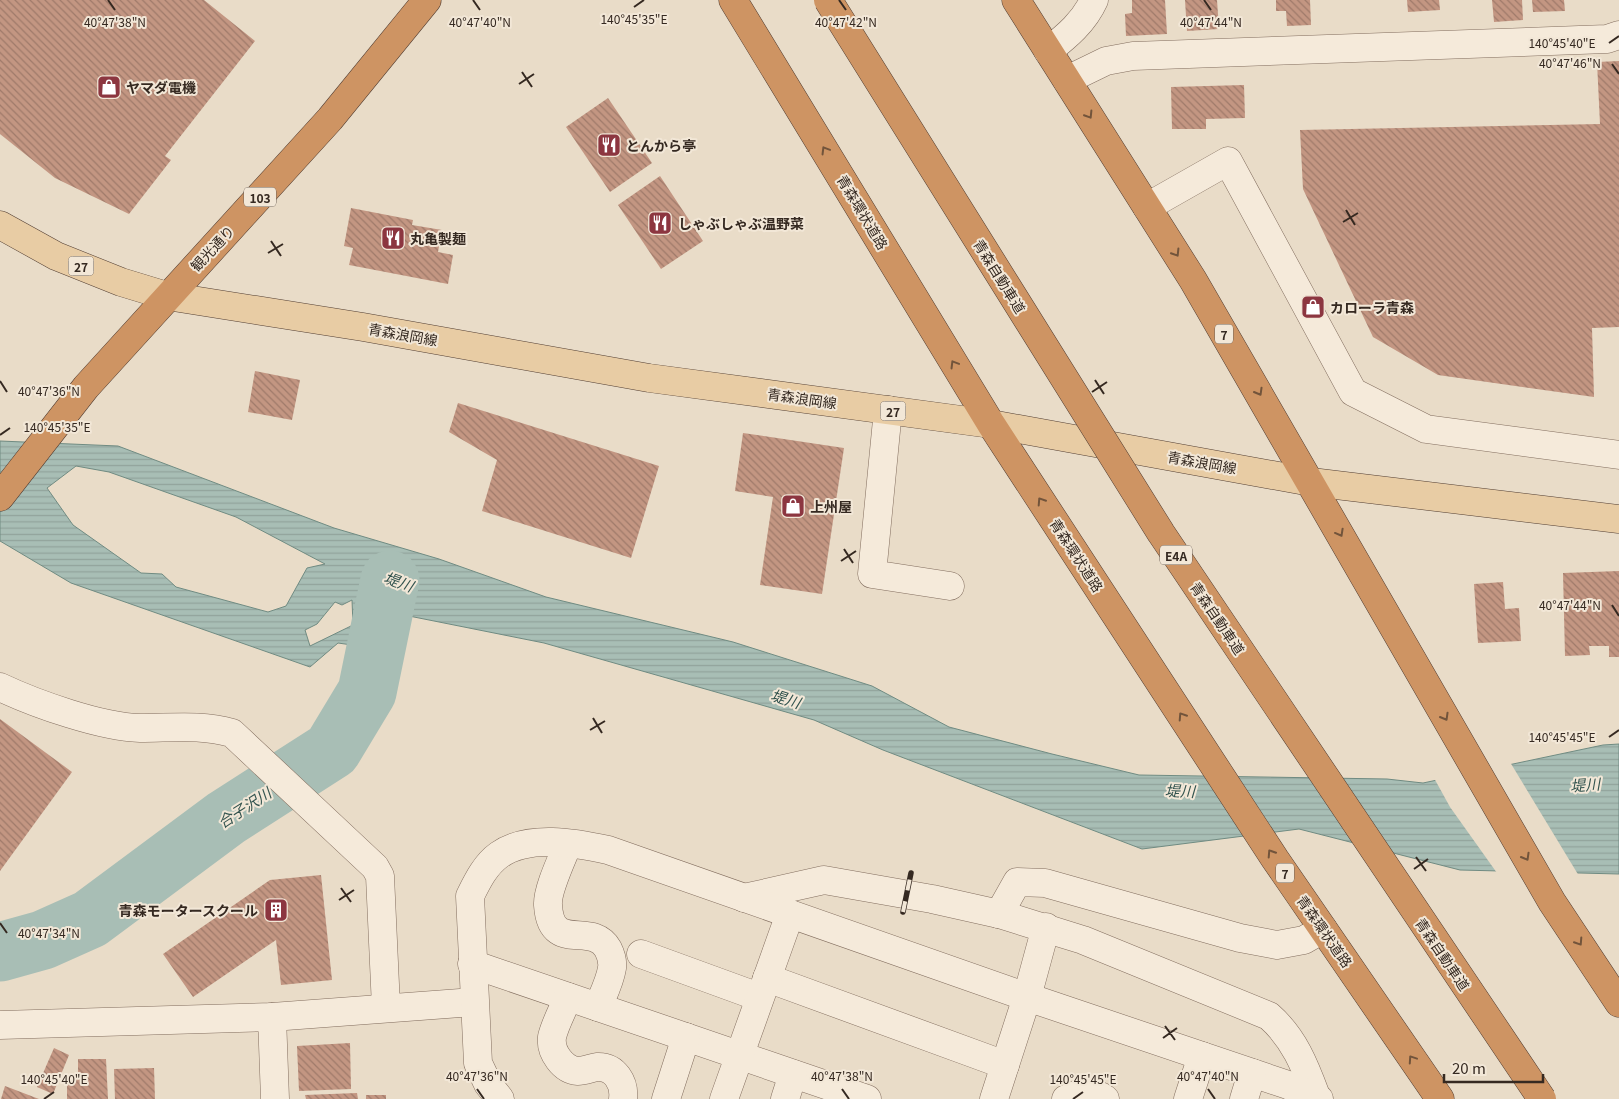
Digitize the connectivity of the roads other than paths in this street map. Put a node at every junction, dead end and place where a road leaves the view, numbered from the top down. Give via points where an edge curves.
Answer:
1 (734, 0) edge
2 (828, 0) edge
3 (1016, 0) edge
4 (1094, 0) edge
5 (417, 4) edge
6 (1619, 35) edge
7 (1048, 51) junction
8 (1068, 80) junction
9 (1147, 207) junction
10 (0, 225) edge
11 (167, 296) junction
12 (888, 410) junction
13 (991, 424) junction
14 (1619, 455) edge
15 (1311, 482) junction
16 (0, 497) edge
17 (1619, 519) edge
18 (950, 586) dead end
19 (0, 686) edge
20 (568, 844) junction
21 (744, 898) junction
22 (790, 914) junction
23 (999, 914) junction
24 (1046, 927) junction
25 (1323, 929) junction
26 (641, 954) dead end
27 (472, 964) junction
28 (763, 987) junction
29 (568, 997) junction
30 (1027, 997) junction
31 (474, 1002) junction
32 (1619, 1003) edge
33 (386, 1007) junction
34 (598, 1007) junction
35 (272, 1017) junction
36 (0, 1026) edge
37 (686, 1037) junction
38 (738, 1055) junction
39 (1202, 1056) junction
40 (1005, 1065) junction
41 (1252, 1073) junction
42 (789, 1086) edge
43 (839, 1094) edge
44 (1318, 1098) edge
45 (275, 1099) edge
46 (500, 1099) edge
47 (623, 1099) edge
48 (666, 1099) edge
49 (724, 1099) edge
50 (867, 1099) edge
51 (994, 1099) edge
52 (1066, 1099) edge
53 (1105, 1099) edge
54 (1188, 1099) edge
55 (1244, 1099) edge
56 (1440, 1099) edge
57 (1542, 1099) edge

13 -> 1 highway, 青森環状道路 / 7
2 - 57 highway, 青森自動車道 / E4A, bridge via 1161,533
3 - 7 highway, 7
4 - 7 street via 1088,14 1070,34
5 - 11 highway, 観光通り / 103 via 330,119
6 - 8 street via 1607,39 1133,56 1106,61
7 - 8 highway, 7
8 -> 9 highway, 7
9 - 14 street via 1228,161 1353,392 1426,429
9 -> 15 highway, 7
10 - 11 main road, 青森浪岡線 / 27 via 56,256
11 - 12 main road, 青森浪岡線 / 27 via 649,378
11 - 16 highway, 観光通り / 103 via 86,387
12 - 13 main road, 青森浪岡線 / 27
12 - 18 street via 872,574
13 - 15 main road, 青森浪岡線 / 27
25 -> 13 highway, 青森環状道路 / 7
15 - 17 main road, 青森浪岡線 / 27
15 -> 32 highway, 7 via 1552,902
19 - 33 street via 78,717 138,728 211,727 232,733 375,867 380,876
20 - 21 street via 608,850
20 - 27 street via 521,845 499,855 480,875 470,896
20 - 34 street via 549,897 549,911 562,933 598,937 609,951 612,969
21 - 22 street
21 - 23 street via 824,880 906,893
22 - 28 street
22 - 30 street
23 - 24 street
23 - 25 street via 1017,882 1045,883 1240,938 1277,945 1304,940
24 - 30 street
24 - 44 street via 1269,1016 1294,1044
56 -> 25 highway, 青森環状道路 / 7
26 - 28 street
27 - 29 street
27 - 31 street
28 - 38 street
28 - 40 street
29 - 34 street
29 - 47 street via 552,1038 557,1057 573,1070 608,1069 621,1082
30 - 39 street
30 - 40 street
31 - 33 street
31 - 46 street via 478,1063
33 - 35 street
34 - 37 street
35 - 36 street
35 - 45 street
37 - 38 street
37 - 48 street
38 - 42 street
38 - 49 street
39 - 41 street
39 - 54 street
40 - 51 street
41 - 44 street
41 - 55 street
42 - 43 street
43 - 50 street
52 - 53 street via 1082,1093 1094,1093

